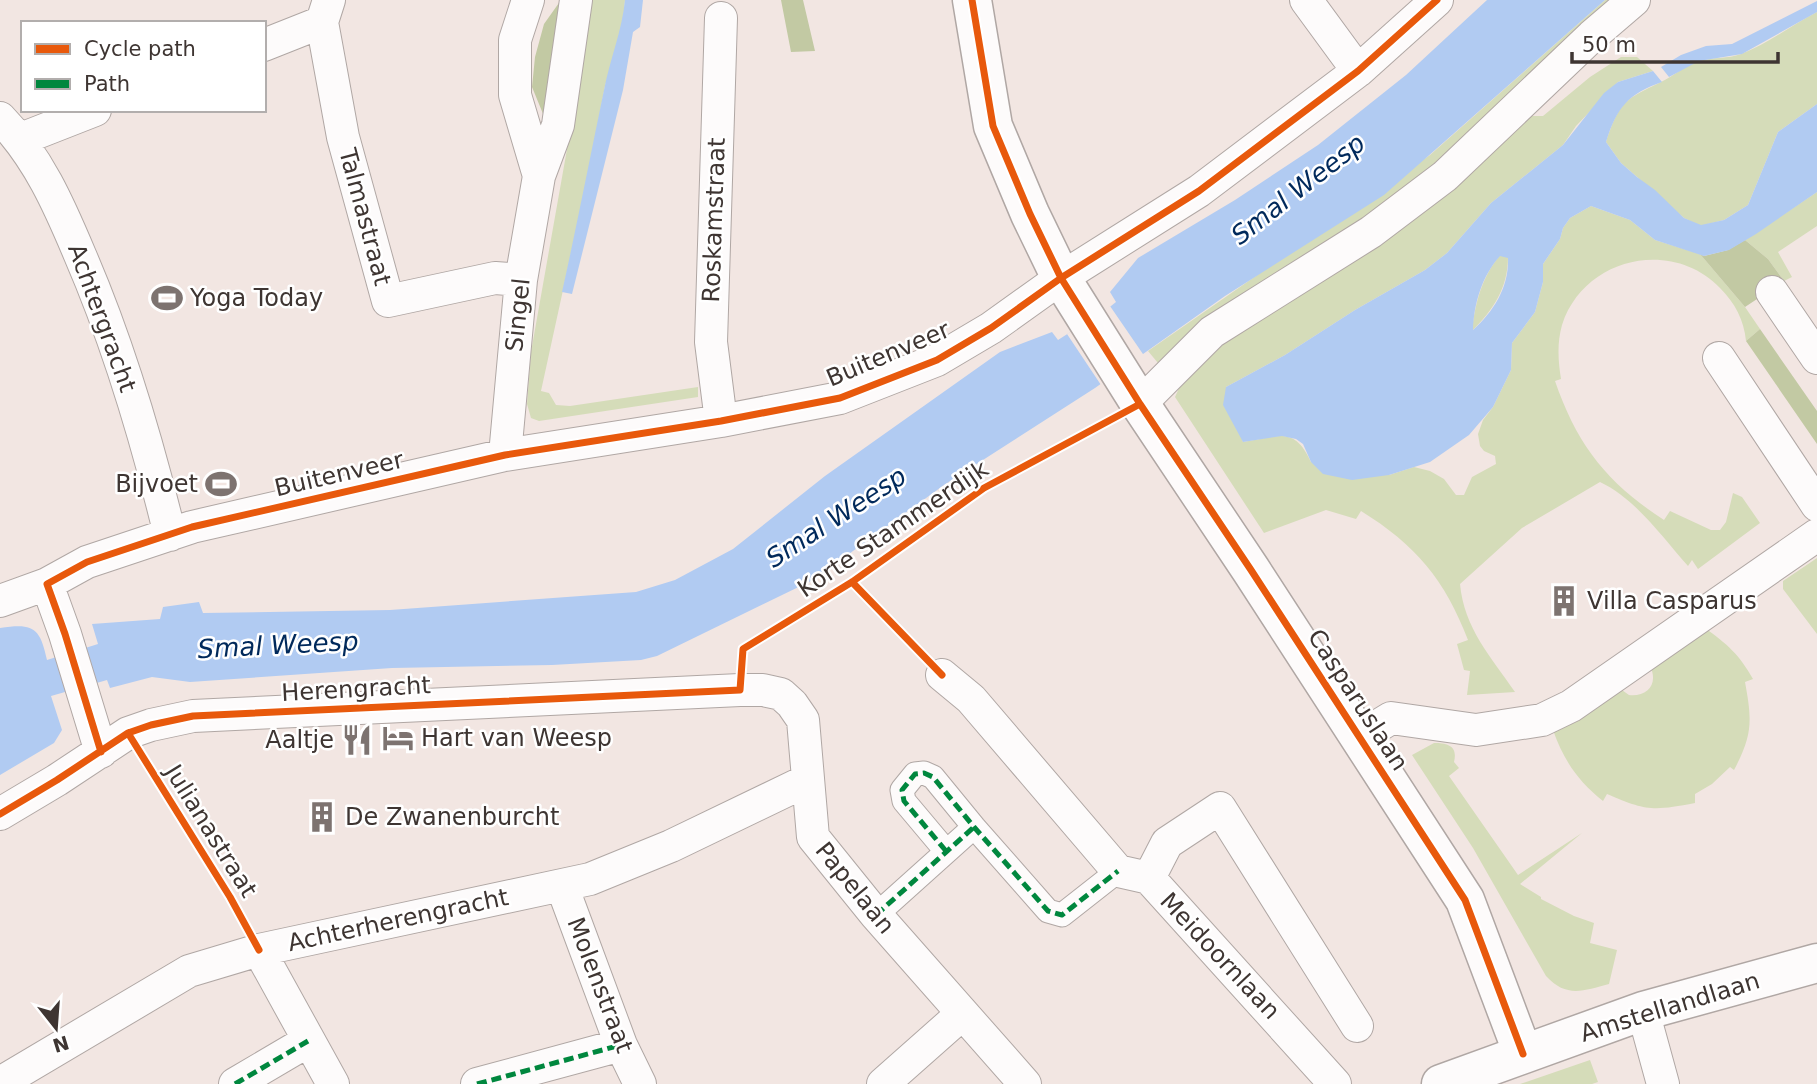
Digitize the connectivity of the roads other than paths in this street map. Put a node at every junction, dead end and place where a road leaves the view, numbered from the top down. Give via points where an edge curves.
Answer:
1 (528, 0) edge
2 (576, 0) edge
3 (972, 0) edge
4 (1306, 0) edge
5 (1437, 0) edge
6 (1634, 0) edge
7 (326, 11) edge
8 (721, 18) dead end
9 (266, 44) edge
10 (1358, 71) junction
11 (86, 112) edge
12 (10, 128) edge
13 (539, 176) junction
14 (1061, 278) junction
15 (521, 280) junction
16 (1772, 292) dead end
17 (1718, 358) dead end
18 (1817, 358) edge
19 (1134, 393) junction
20 (722, 421) junction
21 (505, 455) junction
22 (1817, 505) edge
23 (170, 535) junction
24 (1817, 535) edge
25 (47, 584) junction
26 (0, 601) edge
27 (942, 675) dead end
28 (740, 690) joint
29 (1360, 737) junction
30 (100, 752) junction
31 (808, 780) junction
32 (0, 814) edge
33 (974, 827) junction
34 (946, 851) junction
35 (1118, 871) junction
36 (1149, 878) junction
37 (562, 886) junction
38 (876, 915) junction
39 (259, 950) junction
40 (1817, 963) edge
41 (1643, 1011) junction
42 (962, 1014) junction
43 (1357, 1026) dead end
44 (308, 1041) junction
45 (621, 1045) junction
46 (1523, 1054) junction
47 (0, 1083) edge
48 (235, 1084) edge
49 (332, 1084) edge
50 (477, 1084) edge
51 (640, 1084) edge
52 (883, 1084) edge
53 (1025, 1084) edge
54 (1335, 1084) edge
55 (1441, 1084) edge
56 (1663, 1084) edge

1 - 13 street, Singel via 514,40 515,95
2 - 13 street, Singel via 558,125
3 - 14 main road via 993,126
4 - 10 street
5 - 10 street, Buitenveer
6 - 19 street via 1445,176 1371,232 1212,332
7 - 9 street
7 - 15 street, Talmastraat via 343,136 388,301 495,278
8 - 20 street, Roskamstraat via 710,342
10 - 14 street, Buitenveer via 1199,191
11 - 12 street
12 - 23 street, Achtergracht via 55,197 104,310
13 - 15 street, Singel
14 - 19 main road, Casparuslaan
14 - 20 street, Buitenveer via 937,360 840,398
15 - 21 street, Singel
16 - 18 street
17 - 22 street
19 - 29 main road, Casparuslaan
20 - 21 street, Buitenveer
21 - 23 street, Buitenveer
23 - 25 street, Buitenveer via 87,562
24 - 29 street, Casparuslaan via 1571,706 1542,720 1476,730 1391,718
25 - 26 street, Buitenveer
25 - 30 street
27 - 35 street via 971,699
28 - 30 street, Herengracht via 193,716 128,733
28 - 31 street, Papelaan via 781,694 792,704 803,720
29 - 46 main road, Casparuslaan via 1465,900
30 - 32 street, Herengracht
31 - 37 street, Achterherengracht via 671,846
31 - 38 street, Papelaan via 813,836
33 - 34 street
33 - 34 street via 933,777 915,774 902,790 904,801
33 - 35 street via 1048,911 1062,915
34 - 38 street
35 - 36 street
36 - 43 street, Meidoornlaan via 1167,843 1220,808
36 - 54 street, Meidoornlaan
37 - 39 street, Achterherengracht
37 - 45 street, Molenstraat
38 - 42 street, Papelaan
39 - 44 street
39 - 47 street, Achterherengracht via 189,971
40 - 41 main road, Amstellandlaan
41 - 46 main road, Amstellandlaan
41 - 56 street
42 - 52 street
42 - 53 street, Papelaan
44 - 48 street
44 - 49 street
45 - 50 street
45 - 51 street, Molenstraat
46 - 55 main road, Amstellandlaan

